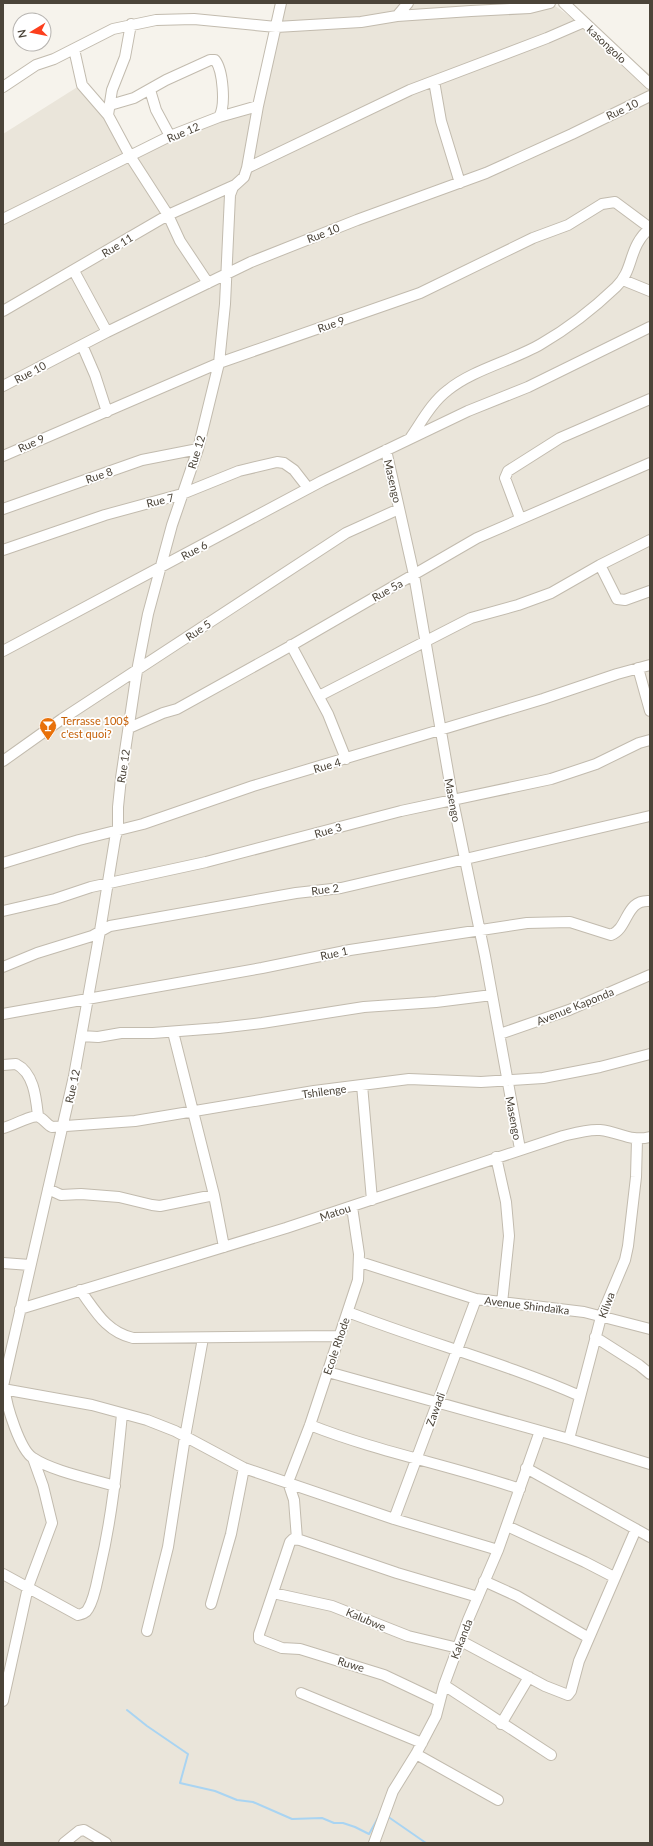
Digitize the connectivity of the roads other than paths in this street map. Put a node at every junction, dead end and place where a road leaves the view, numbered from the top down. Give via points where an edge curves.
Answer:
1 (281, 3) edge
2 (408, 3) edge
3 (550, 3) edge
4 (564, 3) edge
5 (472, 7) edge
6 (397, 16) junction
7 (584, 22) junction
8 (131, 24) junction
9 (276, 27) junction
10 (74, 49) junction
11 (434, 80) junction
12 (650, 84) edge
13 (3, 87) edge
14 (150, 90) junction
15 (650, 96) edge
16 (258, 106) junction
17 (109, 110) junction
18 (219, 117) junction
19 (170, 136) junction
20 (130, 156) junction
21 (247, 168) junction
22 (460, 183) junction
23 (235, 185) junction
24 (168, 216) junction
25 (3, 219) edge
26 (650, 228) edge
27 (74, 271) junction
28 (227, 274) junction
29 (622, 280) junction
30 (208, 283) junction
31 (650, 291) edge
32 (3, 311) edge
33 (650, 327) edge
34 (107, 332) junction
35 (82, 345) junction
36 (219, 363) junction
37 (3, 386) edge
38 (650, 399) edge
39 (107, 412) junction
40 (411, 438) junction
41 (198, 449) junction
42 (386, 450) junction
43 (3, 456) edge
44 (650, 462) edge
45 (308, 488) junction
46 (182, 494) junction
47 (3, 509) edge
48 (399, 509) junction
49 (520, 518) junction
50 (650, 540) edge
51 (3, 550) edge
52 (600, 565) junction
53 (159, 568) junction
54 (414, 575) junction
55 (650, 591) edge
56 (426, 642) junction
57 (291, 645) junction
58 (3, 651) edge
59 (650, 665) edge
60 (638, 668) junction
61 (137, 671) junction
62 (319, 696) junction
63 (650, 711) edge
64 (129, 728) junction
65 (441, 729) junction
66 (650, 740) edge
67 (346, 759) junction
68 (3, 761) edge
69 (453, 801) junction
70 (650, 816) edge
71 (118, 830) junction
72 (464, 858) junction
73 (3, 863) edge
74 (108, 883) junction
75 (650, 901) edge
76 (3, 911) edge
77 (480, 931) junction
78 (100, 932) junction
79 (3, 967) edge
80 (650, 975) edge
81 (492, 995) junction
82 (88, 999) junction
83 (3, 1014) edge
84 (173, 1032) junction
85 (500, 1034) junction
86 (81, 1036) junction
87 (650, 1054) edge
88 (3, 1064) edge
89 (508, 1081) junction
90 (362, 1085) junction
91 (193, 1113) junction
92 (38, 1116) junction
93 (63, 1127) junction
94 (3, 1128) edge
95 (650, 1137) edge
96 (637, 1140) junction
97 (520, 1149) junction
98 (496, 1157) junction
99 (48, 1189) junction
100 (214, 1195) junction
101 (372, 1200) junction
102 (352, 1206) junction
103 (224, 1247) junction
104 (360, 1262) junction
105 (3, 1263) edge
106 (30, 1265) junction
107 (80, 1290) junction
108 (476, 1299) junction
109 (502, 1304) junction
110 (20, 1309) junction
111 (348, 1312) junction
112 (601, 1317) junction
113 (650, 1329) edge
114 (339, 1336) junction
115 (595, 1337) junction
116 (203, 1338) junction
117 (457, 1350) junction
118 (328, 1372) junction
119 (650, 1374) edge
120 (4, 1388) edge
121 (580, 1396) junction
122 (437, 1402) junction
123 (122, 1414) junction
124 (310, 1425) junction
125 (540, 1431) junction
126 (185, 1437) junction
127 (569, 1439) junction
128 (33, 1458) junction
129 (416, 1460) junction
130 (650, 1464) edge
131 (244, 1468) junction
132 (526, 1468) junction
133 (288, 1482) junction
134 (115, 1486) junction
135 (520, 1488) junction
136 (394, 1519) junction
137 (507, 1526) junction
138 (636, 1528) junction
139 (650, 1537) edge
140 (297, 1539) junction
141 (498, 1550) junction
142 (3, 1574) edge
143 (614, 1577) junction
144 (484, 1582) junction
145 (28, 1587) junction
146 (273, 1593) junction
147 (478, 1596) junction
148 (211, 1604) dead end
149 (147, 1631) dead end
150 (589, 1638) junction
151 (460, 1644) junction
152 (529, 1677) junction
153 (444, 1685) junction
154 (301, 1693) dead end
155 (3, 1700) edge
156 (439, 1701) junction
157 (501, 1724) junction
158 (422, 1743) junction
159 (416, 1754) junction
160 (551, 1754) dead end
161 (498, 1800) dead end
162 (64, 1843) edge
163 (106, 1843) edge
164 (374, 1843) edge

1 - 9 street, Rue 12
2 - 6 street
3 - 5 street via 530,8
4 - 7 street, kasongolo
5 - 6 street
6 - 9 street via 361,22
7 - 11 street
7 - 12 street, kasongolo
8 - 9 street via 183,19
8 - 10 street via 113,29
8 - 17 street via 125,57 112,90
9 - 16 street, Rue 12
10 - 13 street via 36,65
10 - 17 street via 82,85
11 - 21 street
11 - 22 street via 441,121
14 - 17 street
14 - 18 street via 172,77 215,60 220,69 223,98 223,109
14 - 19 street via 156,110
15 - 22 street, Rue 10 via 558,141
16 - 18 street, Rue 12
16 - 21 street, Rue 12
17 - 20 street
18 - 19 street, Rue 12
19 - 20 street, Rue 12
20 - 24 street
20 - 25 street, Rue 12
21 - 23 street, Rue 12 via 241,180
22 - 28 street, Rue 10 via 272,253
23 - 24 street, Rue 11
23 - 28 street, Rue 12 via 230,194
24 - 27 street, Rue 11
24 - 30 street via 180,241
26 - 29 street via 632,252 629,269
26 - 36 street, Rue 9 via 615,202 602,204 568,225 533,238 420,293
27 - 32 street, Rue 11
27 - 34 street
28 - 30 street, Rue 10
28 - 36 street, Rue 12
29 - 31 street
29 - 40 street via 579,318 541,344 453,386 440,396
30 - 34 street, Rue 10
33 - 40 street, Rue 6 via 528,387
34 - 35 street, Rue 10
35 - 37 street, Rue 10
35 - 39 street
36 - 39 street, Rue 9
36 - 41 street, Rue 12
38 - 49 street via 560,438 508,471 505,478
39 - 43 street, Rue 9
40 - 42 street, Rue 6
41 - 46 street, Rue 12
41 - 47 street, Rue 8 via 142,460
42 - 45 street, Rue 6
42 - 48 street, Masengo
44 - 49 street, Rue 5a
45 - 46 street, Rue 7 via 294,470 284,463 277,462 239,472
45 - 53 street, Rue 6
46 - 51 street, Rue 7 via 105,515
46 - 53 street, Rue 12
48 - 54 street, Masengo
48 - 61 street, Rue 5 via 351,530
49 - 54 street, Rue 5a via 477,538
50 - 52 street
52 - 55 street via 618,599 625,600
52 - 56 street via 551,593 512,607 478,615
53 - 58 street, Rue 6
53 - 61 street, Rue 12
54 - 56 street, Masengo
54 - 57 street, Rue 5a
56 - 62 street
56 - 65 street, Masengo
57 - 62 street
57 - 64 street, Rue 5a via 177,709
59 - 60 street, Rue 4
60 - 63 street
60 - 65 street, Rue 4
61 - 64 street, Rue 12
61 - 68 street, Rue 5
62 - 67 street
64 - 71 street, Rue 12 via 119,799
65 - 67 street, Rue 4
65 - 69 street, Masengo
66 - 69 street, Rue 3 via 638,743 596,764 552,779
67 - 71 street, Rue 4
69 - 72 street, Masengo
69 - 74 street, Rue 3 via 401,811 206,862
70 - 72 street, Rue 2
71 - 73 street, Rue 4
71 - 74 street, Rue 12
72 - 77 street, Masengo
72 - 78 street, Rue 2 via 341,888 219,906 110,926
74 - 76 street, Rue 3
74 - 78 street, Rue 12
75 - 77 street, Rue 1 via 632,907 620,929 611,935 562,921 527,923
77 - 81 street, Masengo
77 - 82 street, Rue 1 via 350,950
78 - 79 street, Rue 2
78 - 82 street, Rue 12
80 - 85 street, Avenue Kaponda via 569,1010
81 - 84 street via 364,1007 262,1023
81 - 85 street, Masengo
82 - 83 street, Rue 1
82 - 86 street, Rue 12
84 - 86 street
84 - 91 street
85 - 89 street, Masengo
86 - 93 street, Rue 12
87 - 89 street, Tshilenge via 572,1073
88 - 92 street via 16,1064 27,1073
89 - 90 street, Tshilenge via 456,1082 422,1078
89 - 97 street, Masengo
90 - 91 street, Tshilenge
90 - 101 street
91 - 93 street, Tshilenge
91 - 100 street
92 - 93 street, Tshilenge via 52,1127
92 - 94 street
93 - 99 street, Rue 12
95 - 96 street
96 - 97 street, Matou via 609,1131 592,1130
96 - 112 street, Kilwa via 634,1199 628,1246 625,1260
97 - 98 street, Matou
98 - 101 street, Matou
98 - 109 street via 506,1202 509,1236
99 - 100 street via 61,1196 81,1194 119,1197 160,1206
99 - 106 street, Rue 12
100 - 103 street
101 - 102 street, Matou
102 - 103 street, Matou
102 - 104 street, Ecole Rhode
103 - 107 street, Matou
104 - 108 street, Avenue Shindaïka
104 - 111 street, Ecole Rhode via 358,1280
105 - 106 street
106 - 110 street, Rue 12
107 - 110 street, Matou
107 - 116 street via 109,1328 123,1336
108 - 109 street, Avenue Shindaïka
108 - 117 street, Zawadi
109 - 112 street, Avenue Shindaïka via 565,1309
110 - 120 street, Rue 12
111 - 114 street, Ecole Rhode
111 - 117 street
112 - 113 street, Avenue Shindaïka
112 - 115 street, Kilwa
114 - 116 street
114 - 118 street, Ecole Rhode
115 - 119 street
115 - 121 street, Kilwa
116 - 126 street
117 - 121 street via 522,1372
117 - 122 street, Zawadi
118 - 122 street
118 - 124 street, Ecole Rhode
120 - 123 street via 92,1405
120 - 128 street via 17,1432
121 - 127 street, Kilwa
122 - 125 street
122 - 129 street, Zawadi
123 - 126 street via 162,1425
123 - 134 street
124 - 129 street
124 - 133 street, Ecole Rhode
125 - 127 street
125 - 132 street, Kakanda
126 - 131 street
126 - 149 street via 168,1547
127 - 130 street
128 - 134 street via 58,1469
128 - 145 street via 44,1486 52,1523
129 - 135 street
129 - 136 street, Zawadi
131 - 133 street
131 - 148 street via 232,1534
132 - 135 street, Kakanda
132 - 138 street
133 - 136 street
133 - 140 street via 294,1500
134 - 145 street via 108,1536 88,1610 78,1615
135 - 137 street, Kakanda
136 - 141 street
137 - 141 street, Kakanda
137 - 143 street
138 - 139 street
138 - 143 street
140 - 146 street via 290,1542
140 - 147 street via 397,1573
141 - 144 street, Kakanda
142 - 145 street
143 - 150 street
144 - 147 street, Kakanda
144 - 150 street via 517,1596
145 - 155 street
146 - 151 street, Kalubwe via 332,1606 402,1634
146 - 156 street, Ruwe via 259,1634 260,1639 282,1648 300,1649 384,1675
147 - 151 street, Kakanda
150 - 152 street, Kalubwe via 568,1695
151 - 152 street, Kalubwe
151 - 153 street, Kakanda
152 - 157 street
153 - 156 street, Kakanda
153 - 157 street
154 - 158 street
156 - 158 street, Kakanda via 436,1716
157 - 160 street
158 - 159 street, Kakanda
159 - 161 street
159 - 164 street, Kakanda via 393,1791
162 - 163 street via 82,1830

